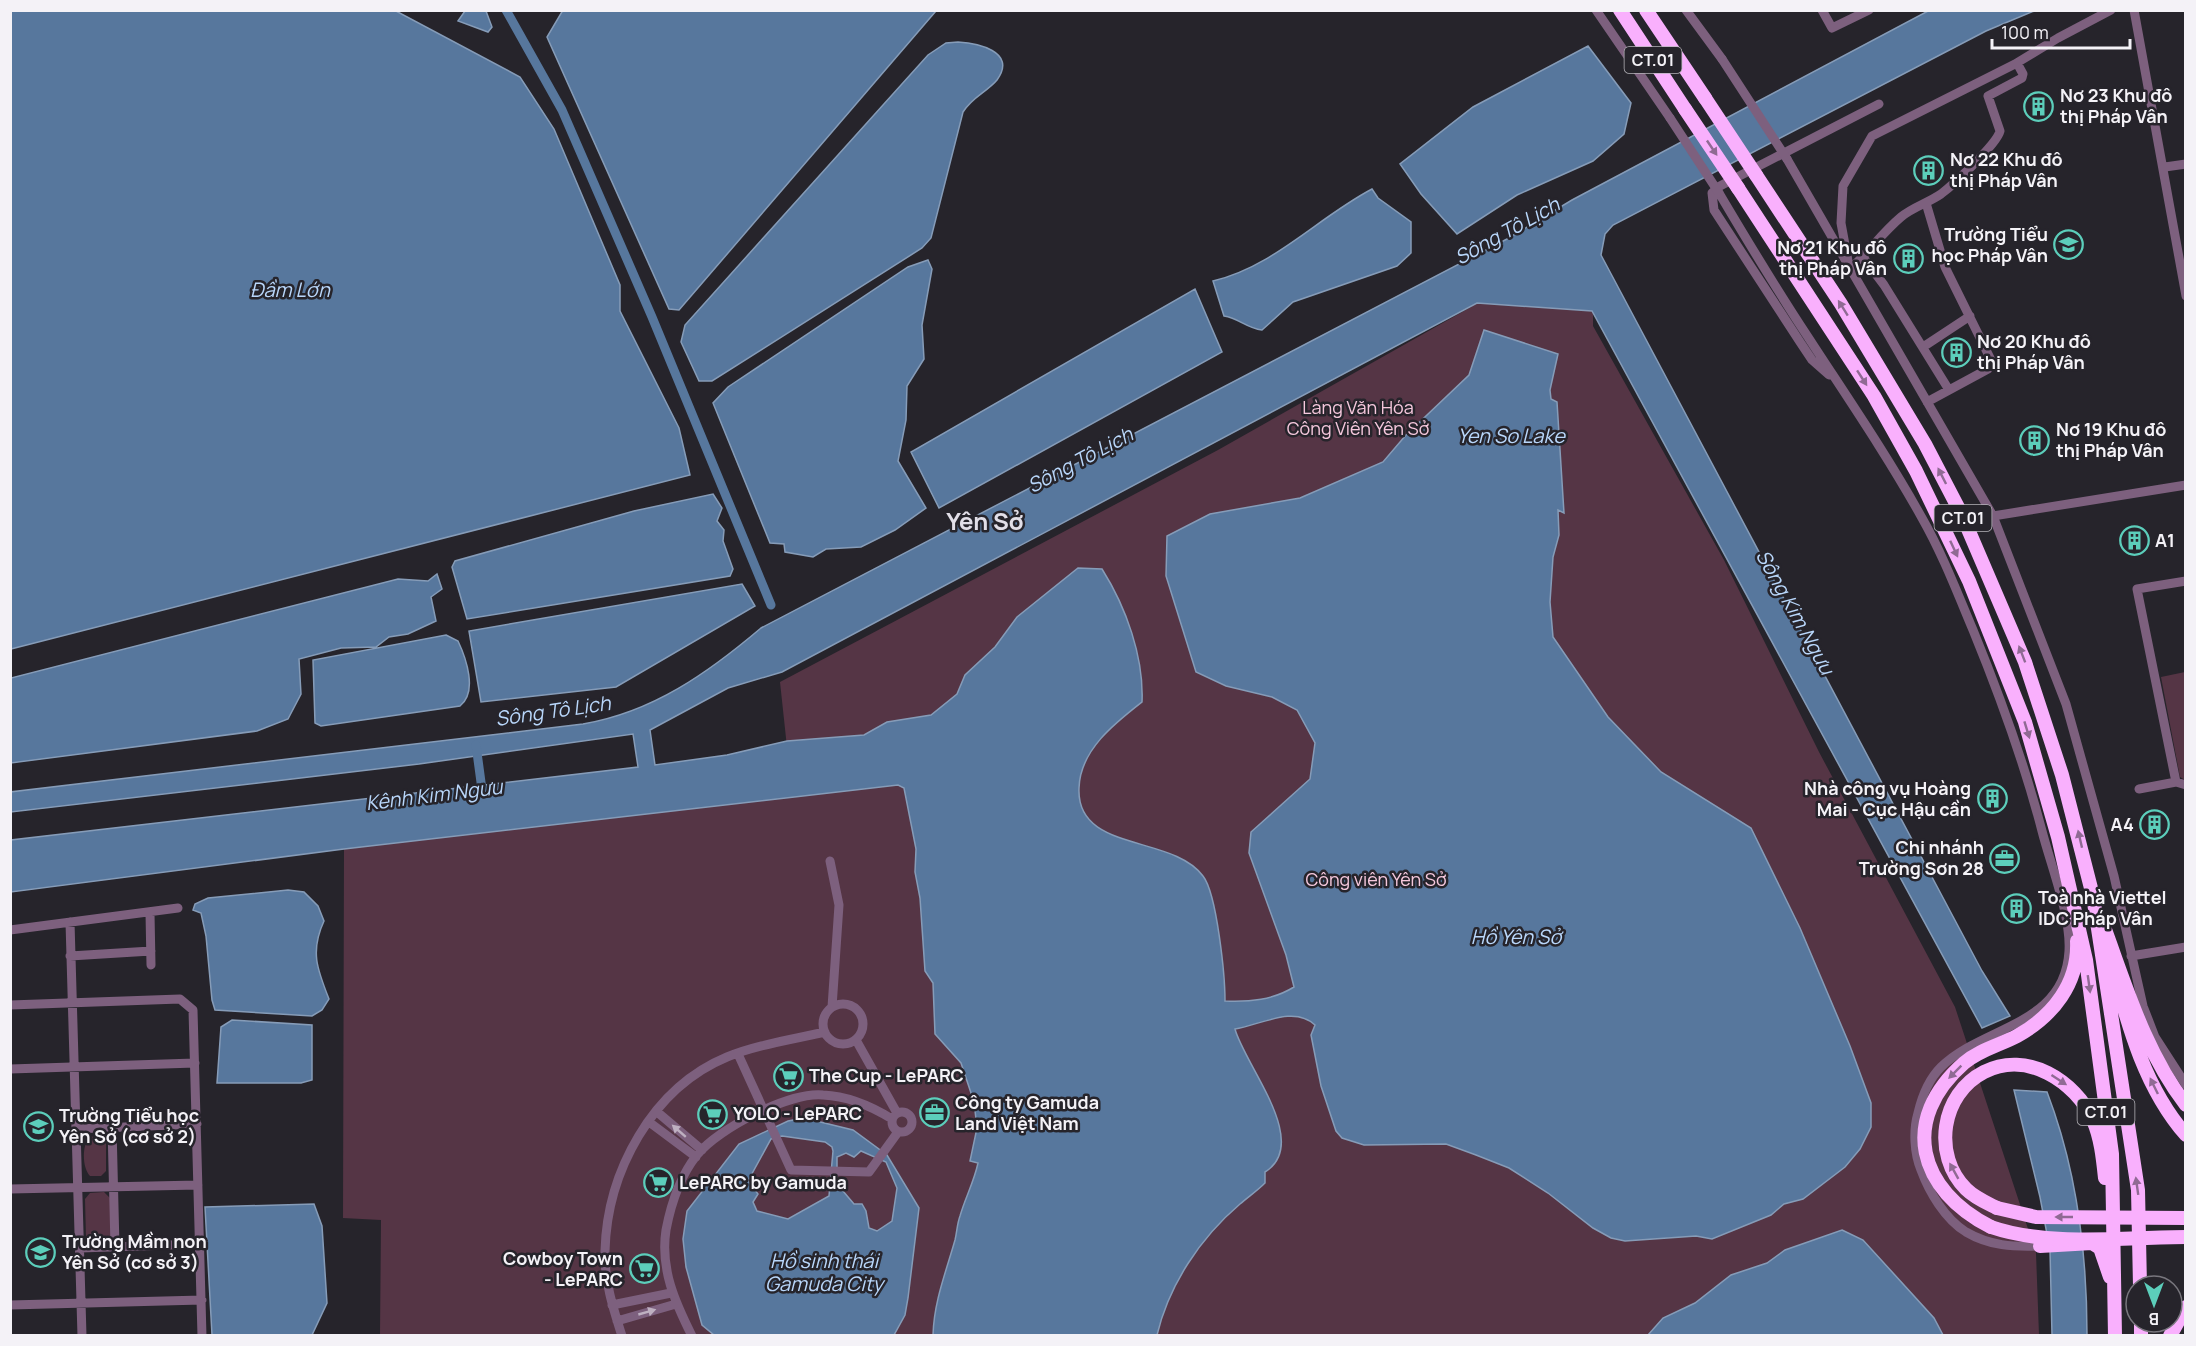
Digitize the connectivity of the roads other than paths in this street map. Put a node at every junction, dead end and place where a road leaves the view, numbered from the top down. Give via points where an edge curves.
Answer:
1 (1596, 10) edge
2 (1620, 10) edge
3 (1646, 10) edge
4 (1686, 10) edge
5 (1822, 10) edge
6 (1869, 10) edge
7 (2111, 10) edge
8 (2134, 10) edge
9 (2017, 63) junction
10 (1879, 104) dead end
11 (2186, 164) edge
12 (2164, 167) junction
13 (1926, 203) junction
14 (1863, 257) junction
15 (1850, 269) junction
16 (2186, 296) edge
17 (1970, 316) junction
18 (1923, 347) junction
19 (1836, 380) junction
20 (1948, 390) junction
21 (1927, 402) junction
22 (2186, 485) edge
23 (1993, 516) junction
24 (2186, 581) edge
25 (2181, 784) edge
26 (2139, 789) dead end
27 (830, 861) dead end
28 (2093, 897) junction
29 (2074, 906) junction
30 (178, 908) dead end
31 (150, 913) junction
32 (69, 922) junction
33 (10, 930) edge
34 (2186, 946) edge
35 (151, 951) junction
36 (70, 956) junction
37 (2131, 956) junction
38 (151, 964) dead end
39 (72, 1002) junction
40 (10, 1005) edge
41 (832, 1007) junction
42 (825, 1032) junction
43 (855, 1040) junction
44 (738, 1054) junction
45 (195, 1063) junction
46 (74, 1068) junction
47 (10, 1069) edge
48 (2186, 1085) edge
49 (2186, 1105) edge
50 (656, 1111) junction
51 (763, 1111) junction
52 (895, 1116) junction
53 (649, 1122) junction
54 (196, 1124) junction
55 (112, 1127) junction
56 (76, 1129) junction
57 (898, 1132) junction
58 (2186, 1135) edge
59 (699, 1154) junction
60 (198, 1185) junction
61 (78, 1187) junction
62 (113, 1187) junction
63 (10, 1189) edge
64 (2186, 1218) edge
65 (2186, 1237) edge
66 (200, 1244) junction
67 (2044, 1246) joint
68 (115, 1247) junction
69 (80, 1248) junction
70 (2140, 1274) edge
71 (2110, 1277) junction
72 (671, 1293) junction
73 (202, 1300) junction
74 (81, 1303) junction
75 (676, 1304) junction
76 (10, 1305) edge
77 (612, 1305) junction
78 (2186, 1307) edge
79 (2115, 1319) junction
80 (617, 1321) junction
81 (82, 1335) edge
82 (202, 1335) edge
83 (622, 1335) edge
84 (692, 1335) edge
85 (2115, 1335) edge
86 (2170, 1335) edge

1 - 19 street, bridge via 1670,118
2 -> 29 highway, CT.01, bridge via 1874,396 1916,471 1969,581 2025,722
28 -> 3 highway, CT.01, bridge via 2077,825 2036,695 2002,604 1962,515 1890,382
4 - 15 street, bridge via 1787,159
5 - 6 street via 1832,28
7 - 9 street
8 - 12 street
9 - 13 street via 2022,78 1988,96 2000,135 1943,193
9 - 15 street via 1872,136 1843,186 1841,223
10 - 19 street via 1712,193 1714,210 1800,342 1812,360
11 - 12 street
12 - 16 street
13 - 14 street via 1907,212 1880,235
13 - 17 street via 1945,267
14 - 15 street
14 - 18 street
15 - 21 street
17 - 18 street
17 - 20 street via 1991,364
18 - 20 street
19 - 67 street via 1923,520 1979,644 2028,777 2064,914 2069,950 2060,984 2040,1009 1940,1067 1929,1083 1916,1119 1918,1165 1929,1190 1960,1229 1979,1240 2009,1247
20 - 21 street
21 - 23 street
22 - 23 street
23 - 37 street via 2066,704 2094,800
24 - 25 street via 2137,589
25 - 26 street
27 - 41 street via 839,905
28 - 49 highway via 2148,1042 2168,1082
58 -> 28 highway via 2164,1107 2128,1026
70 -> 28 highway, CT.01 via 2138,1190
29 -> 65 highway, bridge via 2076,961 2068,987 2031,1028 1966,1061 1941,1088 1931,1105 1925,1147 1929,1167 1952,1202 1969,1216 2012,1234
29 -> 79 highway, CT.01 via 2086,960 2112,1154
30 - 31 street
31 - 32 street
31 - 35 street
32 - 33 street
32 - 36 street
34 - 37 street
35 - 36 street
35 - 38 street
36 - 39 street
37 - 48 street via 2155,1037
39 - 40 street
39 - 45 street via 180,999 193,1010
39 - 46 street
41 - 42 street via 824,1018
41 - 43 street via 847,1004 860,1012 863,1027
42 - 43 street via 836,1043
42 - 44 street
43 - 52 street
44 - 50 street via 697,1075
44 - 51 street
45 - 46 street
45 - 54 street
46 - 47 street
46 - 56 street
50 - 53 street
59 -> 50 street
51 - 52 street via 821,1094
51 - 57 street via 791,1170 869,1172
51 - 59 street via 734,1125
52 - 57 street via 892,1125
52 - 57 street via 907,1113 912,1122 908,1130
53 - 59 street
53 - 77 street via 628,1153 609,1209 604,1252
54 - 55 street
54 - 60 street
55 - 56 street
55 - 62 street
56 - 61 street
59 - 72 street via 675,1193 666,1233
60 - 62 street
60 - 66 street
61 - 62 street
61 - 63 street
61 - 69 street
62 - 68 street
64 -> 71 highway, bridge via 2036,1217 1997,1208 1967,1190 1948,1160 1946,1127 1950,1109 1966,1085 1986,1070 2023,1065 2039,1068 2066,1084 2093,1121 2104,1162
66 - 68 street
66 - 73 street
67 - 71 highway via 2092,1243 2100,1248
68 - 69 street
69 - 74 street
71 - 79 highway
72 - 75 street
72 - 77 street
73 - 74 street
73 - 82 street
74 - 76 street
74 - 81 street
80 -> 75 street
75 - 84 street
77 - 80 street
78 - 86 highway
79 - 85 highway, CT.01
80 - 83 street

